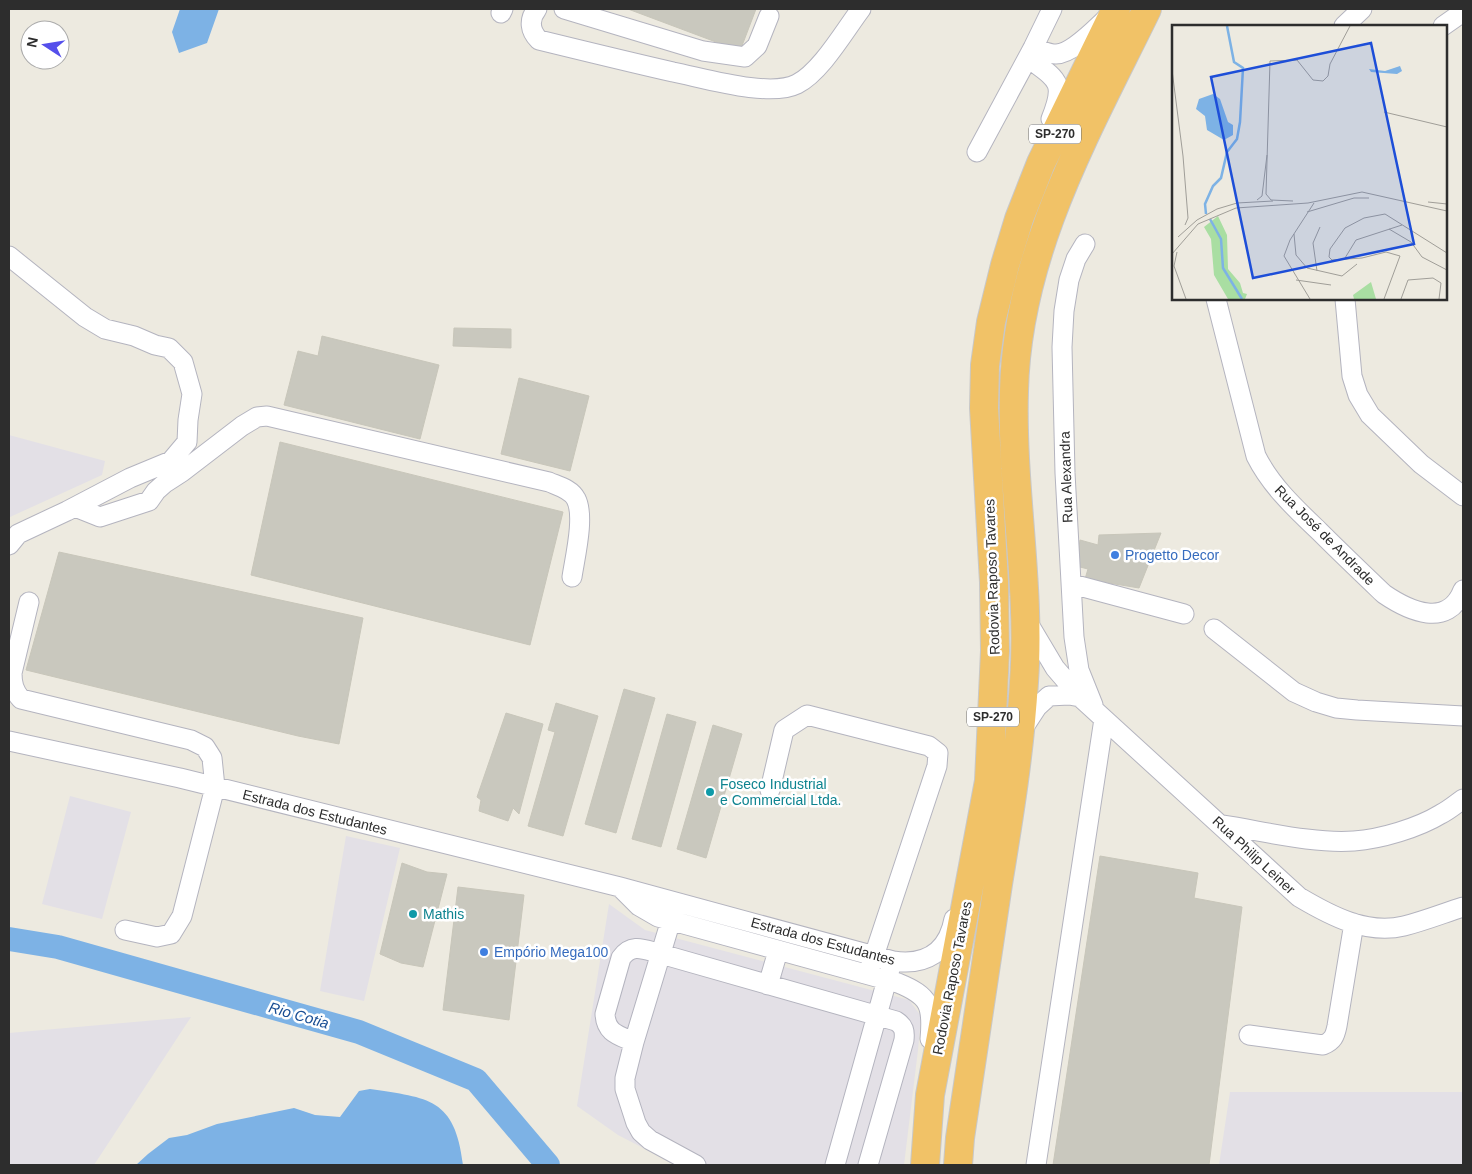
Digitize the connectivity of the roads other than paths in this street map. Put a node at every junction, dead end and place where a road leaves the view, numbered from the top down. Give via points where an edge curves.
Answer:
1 (537, 9) edge
2 (564, 9) edge
3 (861, 9) edge
4 (1051, 9) edge
5 (1147, 9) edge
6 (1362, 9) edge
7 (1116, 10) edge
8 (1463, 12) edge
9 (769, 16) dead end
10 (1345, 25) edge
11 (1444, 25) edge
12 (1030, 53) junction
13 (977, 152) dead end
14 (1019, 219) junction
15 (1085, 244) dead end
16 (9, 256) edge
17 (1216, 300) edge
18 (1346, 300) edge
19 (1463, 496) edge
20 (75, 507) junction
21 (9, 545) edge
22 (572, 577) dead end
23 (1072, 584) junction
24 (1463, 590) edge
25 (29, 602) dead end
26 (1184, 614) dead end
27 (1024, 616) junction
28 (1214, 629) dead end
29 (1080, 697) junction
30 (1100, 715) junction
31 (1463, 716) edge
32 (1019, 736) junction
33 (9, 741) edge
34 (989, 781) junction
35 (216, 787) junction
36 (770, 790) dead end
37 (1463, 798) edge
38 (1222, 825) junction
39 (620, 887) junction
40 (676, 902) junction
41 (1463, 907) edge
42 (671, 922) junction
43 (1354, 923) junction
44 (125, 930) dead end
45 (778, 951) junction
46 (661, 954) junction
47 (874, 956) junction
48 (893, 961) junction
49 (868, 975) junction
50 (887, 981) junction
51 (768, 985) junction
52 (877, 1016) junction
53 (1249, 1035) dead end
54 (634, 1042) junction
55 (696, 1165) edge
56 (838, 1165) edge
57 (868, 1165) edge
58 (924, 1165) edge
59 (958, 1165) edge
60 (1036, 1165) edge

1 - 3 street via 531,28 539,40 724,83 767,88 786,88 797,84 818,68
2 - 9 street via 703,51 744,57 757,46
4 - 12 street
5 - 27 highway, Rodovia Raposo Tavares / SP-270 via 1062,187 1028,284 1014,389
6 - 10 street
7 - 12 street via 1066,52
7 - 14 highway, Rodovia Raposo Tavares / SP-270 via 1041,163
8 - 11 street
12 - 13 street
12 - 14 street via 1050,74 1060,91 1029,173
14 - 34 highway, Rodovia Raposo Tavares / SP-270 via 991,322 985,365 984,408 995,651
15 - 23 street, Rua Alexandra via 1069,280 1062,347
16 - 20 street via 105,329 169,348 183,362 192,394 187,442 171,461
17 - 24 street, Rua José de Andrade via 1256,456 1272,482 1384,594 1400,605 1436,614 1450,608
18 - 19 street via 1352,376 1358,395 1370,414 1420,464
20 - 21 street via 18,534
20 - 22 street via 100,517 149,501 165,483 242,426 257,417 267,416 549,482 567,490 575,497 579,508
23 - 26 street
23 - 30 street, Rua Alexandra via 1079,670
25 - 35 street via 12,673 15,692 21,699 191,740 205,747 212,758
27 - 29 street, Rua Philip Leiner via 1055,668
27 - 32 highway, Rodovia Raposo Tavares / SP-270 via 1024,680
28 - 31 street via 1294,692 1316,702 1336,708
29 - 30 street, Rua Philip Leiner
29 - 32 street via 1049,696
30 - 38 street, Rua Philip Leiner
30 - 60 street
32 - 59 highway, Rodovia Raposo Tavares / SP-270
33 - 35 street, Estrada dos Estudantes
34 - 48 street, Estrada dos Estudantes via 969,837 950,933 938,951 924,960
34 - 58 highway, Rodovia Raposo Tavares / SP-270 via 930,1095
35 - 39 street, Estrada dos Estudantes
35 - 44 street via 182,916 171,934 158,937
36 - 47 street via 784,730 807,715 929,746 938,754 937,766
37 - 38 street via 1441,814 1412,827 1353,841 1318,840
38 - 43 street, Rua Philip Leiner via 1299,897 1320,910
39 - 40 street, Estrada dos Estudantes
39 - 42 street, Estrada dos Estudantes via 639,906
40 - 42 street
40 - 47 street, Estrada dos Estudantes
41 - 43 street, Rua Philip Leiner via 1404,926 1383,928
42 - 45 street, Estrada dos Estudantes
42 - 46 street
43 - 53 street via 1335,1037 1323,1045
45 - 49 street, Estrada dos Estudantes
45 - 51 street
46 - 51 street
46 - 54 street
46 - 54 street via 632,948 621,958 605,1014 606,1023 616,1034
47 - 48 street, Estrada dos Estudantes
47 - 49 street
48 - 50 street
49 - 50 street, Estrada dos Estudantes
50 - 52 street
50 - 58 street, Estrada dos Estudantes via 913,989 926,1001 930,1010 932,1020 923,1122
51 - 52 street
52 - 56 street
52 - 57 street via 896,1021 905,1030
54 - 55 street via 625,1089 636,1124 650,1140

